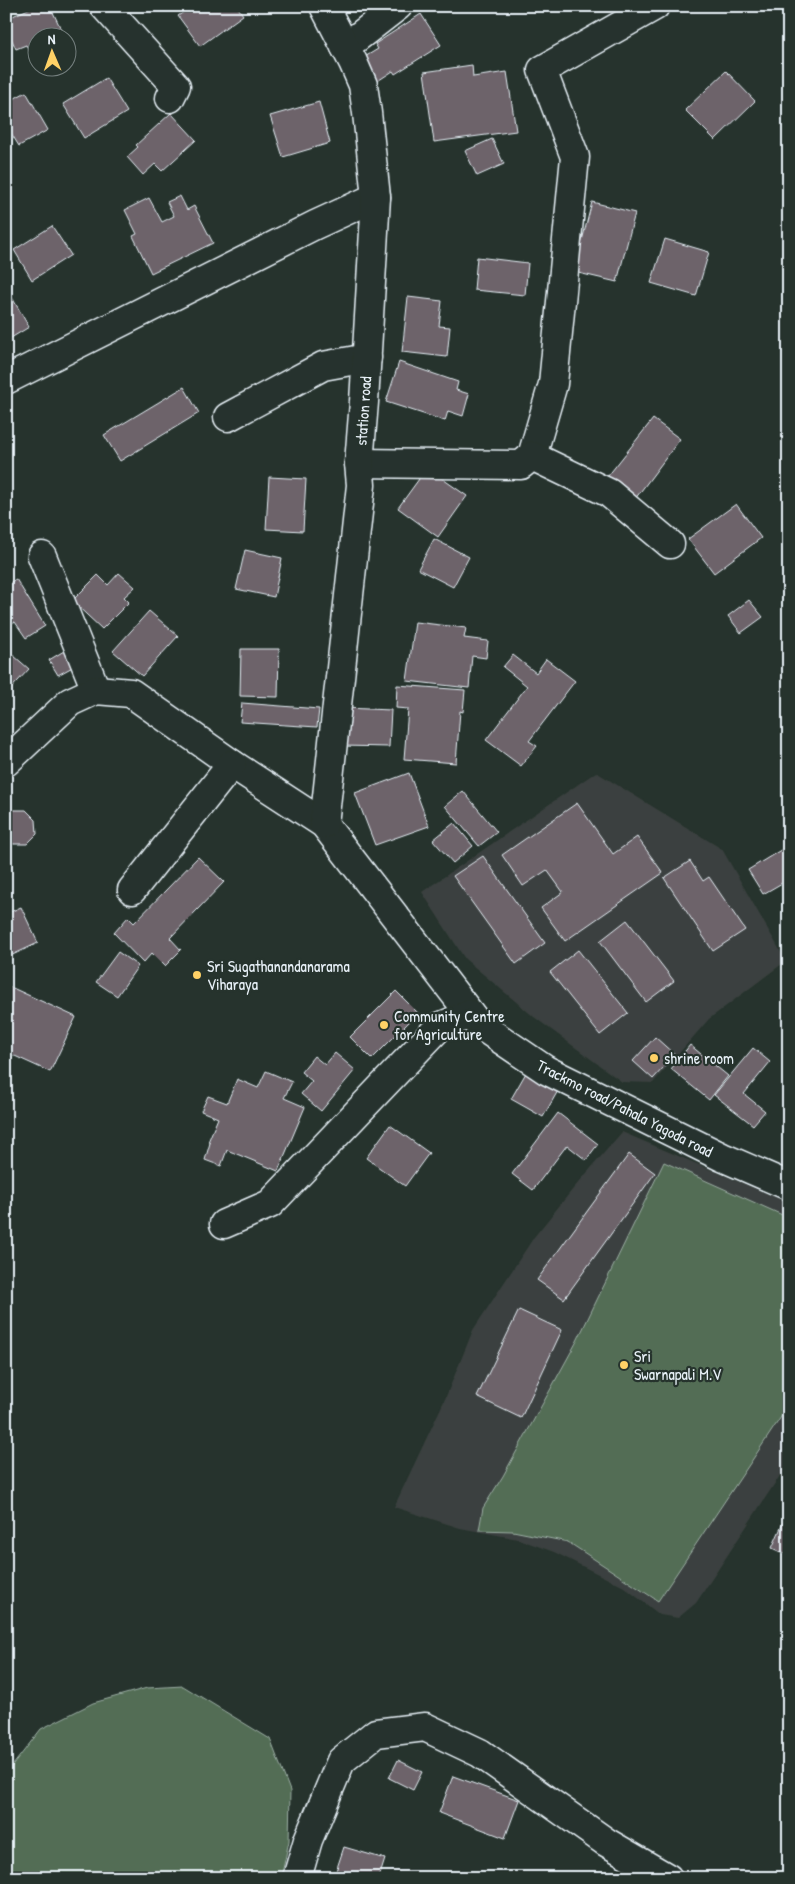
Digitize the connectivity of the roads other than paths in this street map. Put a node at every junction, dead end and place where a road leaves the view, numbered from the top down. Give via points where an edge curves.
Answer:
1 (104, 6) edge
2 (324, 6) edge
3 (398, 6) edge
4 (655, 6) edge
5 (345, 47) junction
6 (170, 98) dead end
7 (376, 197) junction
8 (367, 358) junction
9 (6, 380) edge
10 (228, 417) dead end
11 (532, 456) junction
12 (359, 463) junction
13 (670, 544) dead end
14 (42, 556) dead end
15 (96, 690) junction
16 (6, 762) edge
17 (232, 764) junction
18 (324, 824) junction
19 (132, 890) dead end
20 (470, 1014) junction
21 (789, 1186) edge
22 (224, 1224) dead end
23 (297, 1878) edge
24 (668, 1878) edge

1 - 6 street via 176,86
2 - 5 street, station road
3 - 5 street
4 - 11 street via 542,70 576,157 553,384
5 - 7 street, station road via 363,85
7 - 8 street, station road
7 - 9 street via 315,224
8 - 10 street via 324,366
8 - 12 street, station road
11 - 12 street via 521,465
11 - 13 street via 609,493
12 - 18 street, station road via 361,485
14 - 15 street
15 - 16 street via 70,702
15 - 17 street, Trackmo road/Pahala Yagoda road via 131,693
17 - 18 street, Trackmo road/Pahala Yagoda road
17 - 19 street
18 - 20 street, Trackmo road/Pahala Yagoda road
20 - 21 street, Trackmo road/Pahala Yagoda road via 478,1024 546,1070 722,1158
20 - 22 street via 439,1027 270,1204
23 - 24 street via 308,1840 341,1762 376,1733 424,1727 480,1753 606,1842

